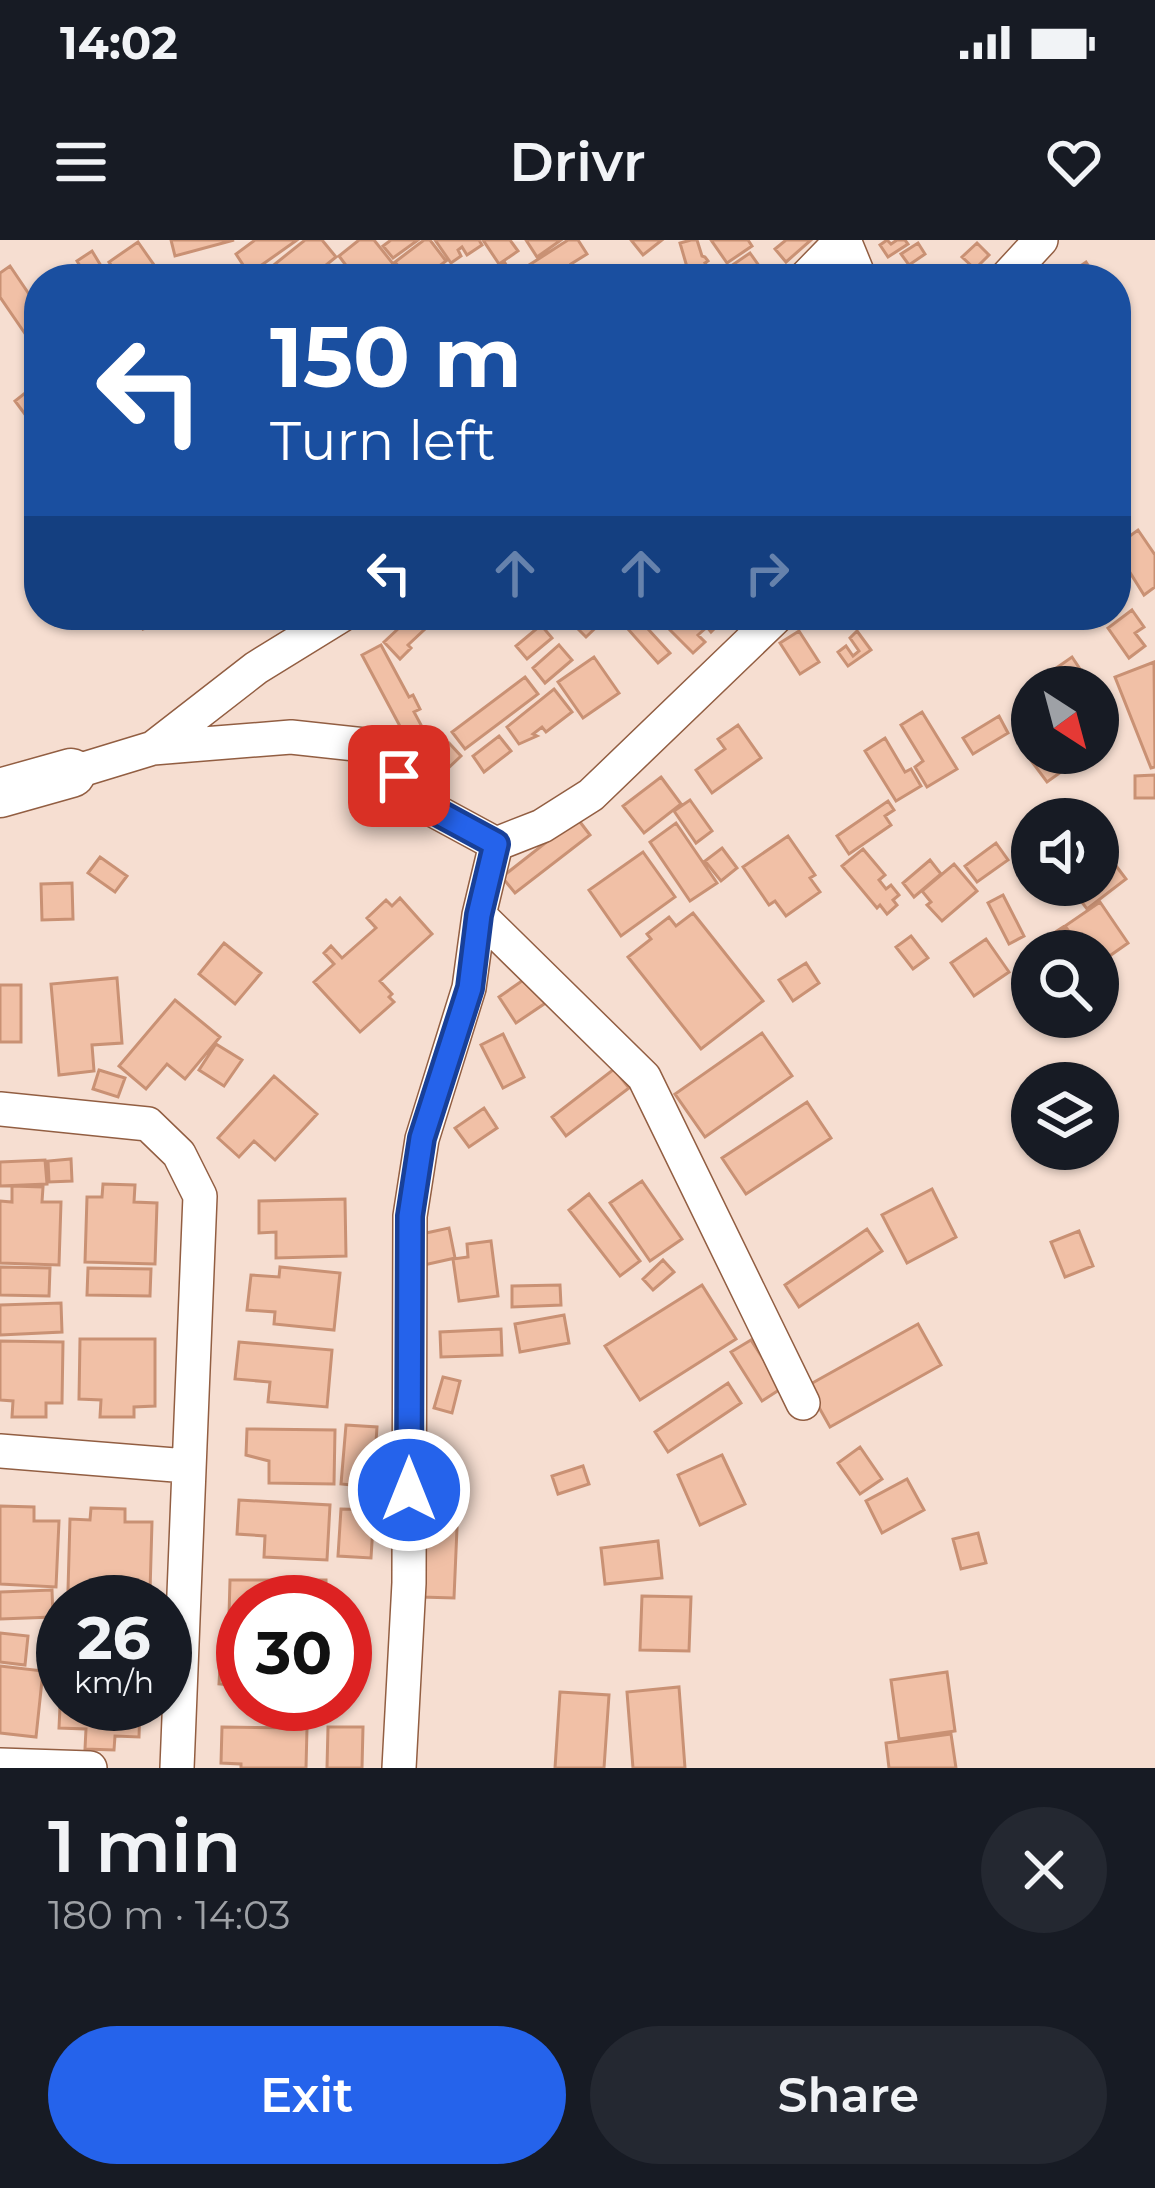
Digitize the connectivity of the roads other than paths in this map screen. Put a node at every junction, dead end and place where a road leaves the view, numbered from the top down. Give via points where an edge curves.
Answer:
1 (843, 240) edge
2 (1041, 240) edge
3 (819, 264) edge
4 (1019, 264) edge
5 (318, 630) edge
6 (762, 630) edge
7 (153, 748) junction
8 (71, 773) joint
9 (0, 793) edge
10 (496, 844) junction
11 (479, 915) junction
12 (0, 1109) edge
13 (803, 1402) dead end
14 (0, 1451) edge
15 (188, 1466) junction
16 (0, 1765) edge
17 (90, 1768) edge
18 (177, 1768) edge
19 (399, 1768) edge

1 - 3 street
2 - 4 street
5 - 7 street
6 - 10 street via 592,795
7 - 8 street
7 - 10 street via 291,737 374,746 424,805
8 - 9 main road
10 - 11 street
11 - 13 street via 644,1077
11 - 19 street via 470,988 422,1138 410,1216 409,1583
12 - 15 street via 148,1124 179,1154 200,1196
14 - 15 street
15 - 18 street
16 - 17 street

